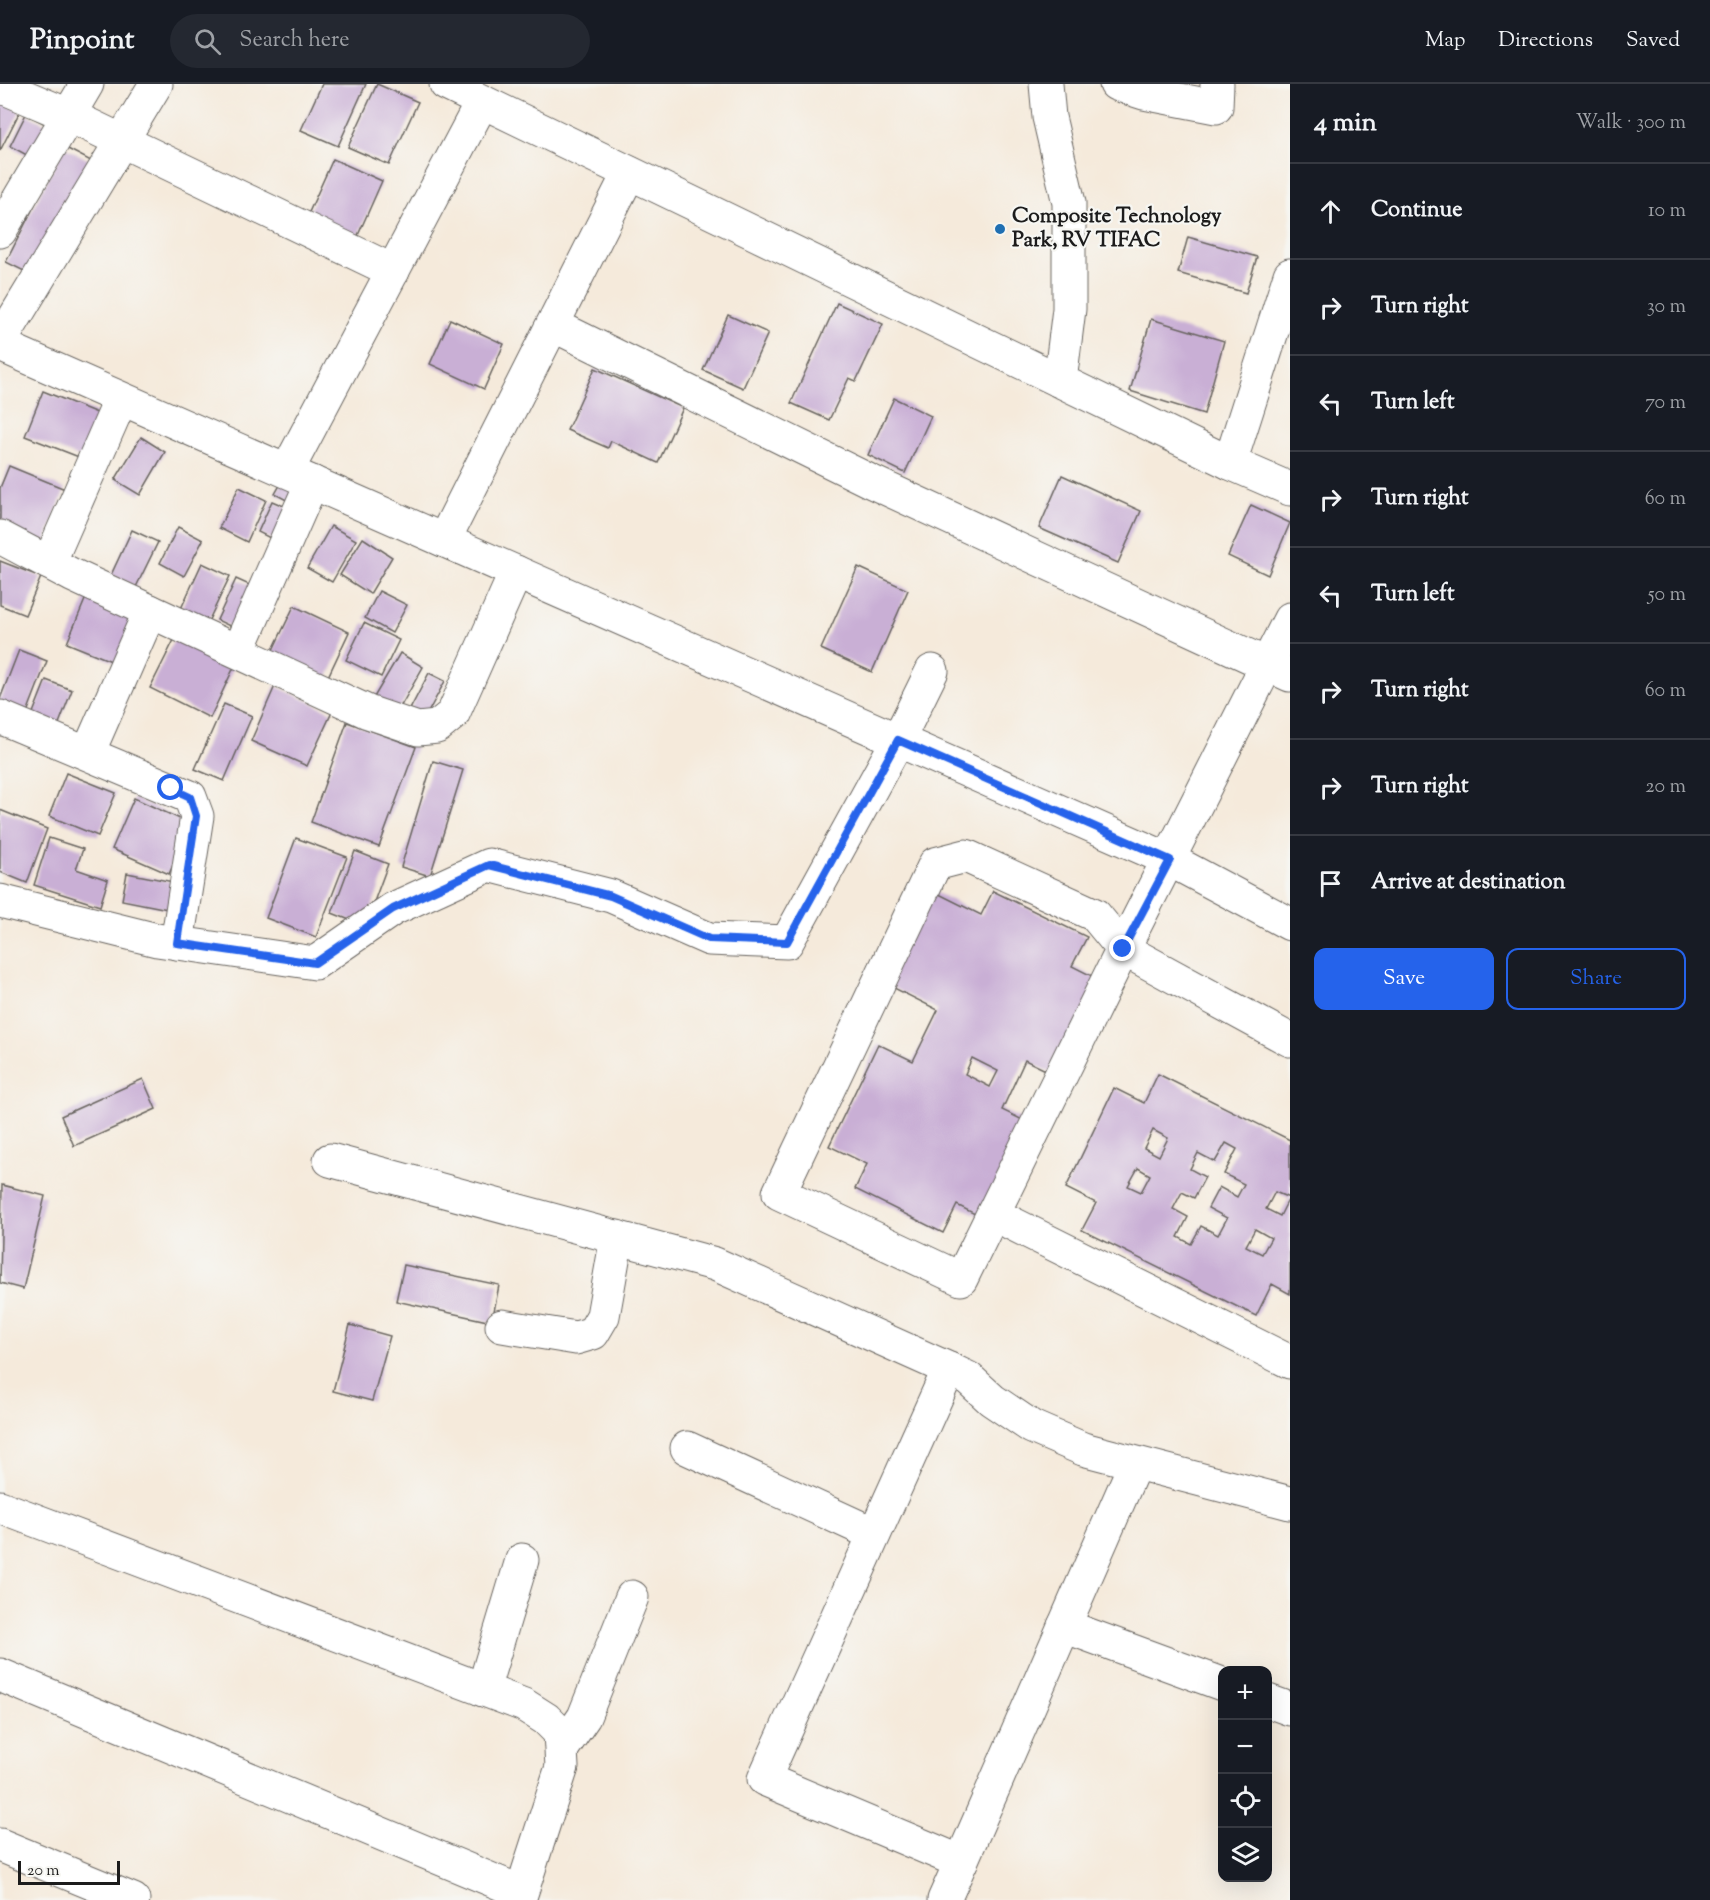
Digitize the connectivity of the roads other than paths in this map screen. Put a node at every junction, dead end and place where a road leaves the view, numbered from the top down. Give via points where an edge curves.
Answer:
1 (87, 84) edge
2 (156, 84) edge
3 (446, 84) edge
4 (1046, 84) edge
5 (1116, 84) edge
6 (1217, 84) edge
7 (0, 86) edge
8 (482, 102) junction
9 (68, 116) junction
10 (122, 141) junction
11 (629, 173) junction
12 (0, 231) edge
13 (393, 271) junction
14 (1290, 274) edge
15 (553, 325) junction
16 (0, 344) edge
17 (1060, 381) junction
18 (121, 399) junction
19 (1230, 463) junction
20 (299, 476) junction
21 (1290, 489) edge
22 (0, 537) edge
23 (444, 540) junction
24 (49, 562) junction
25 (516, 572) junction
26 (150, 611) junction
27 (1290, 619) edge
28 (238, 651) junction
29 (1279, 670) edge
30 (932, 671) dead end
31 (0, 717) edge
32 (898, 740) junction
33 (88, 753) junction
34 (1170, 860) junction
35 (0, 901) edge
36 (1290, 924) edge
37 (177, 943) junction
38 (1123, 949) junction
39 (1290, 1040) edge
40 (330, 1160) dead end
41 (993, 1214) junction
42 (617, 1238) junction
43 (502, 1326) dead end
44 (1290, 1362) edge
45 (949, 1369) junction
46 (687, 1448) dead end
47 (1135, 1464) junction
48 (1290, 1503) edge
49 (0, 1507) edge
50 (874, 1534) junction
51 (522, 1560) dead end
52 (632, 1597) dead end
53 (1064, 1626) junction
54 (0, 1675) edge
55 (1218, 1683) edge
56 (483, 1690) junction
57 (1272, 1702) edge
58 (1290, 1709) edge
59 (562, 1749) junction
60 (0, 1845) edge
61 (961, 1862) junction
62 (520, 1896) edge
63 (133, 1900) edge
64 (944, 1900) edge

1 - 9 street
2 - 10 street
3 - 8 street
4 - 17 street via 1049,117 1069,203 1069,309
5 - 6 street via 1216,107
7 - 9 street
8 - 11 street
8 - 13 street
9 - 10 street
9 - 12 street
10 - 13 street
10 - 16 street
11 - 15 street
11 - 17 street
13 - 20 street
14 - 19 street
15 - 23 street
15 - 29 street via 870,481
16 - 18 street
17 - 19 street
18 - 20 street
18 - 24 street
19 - 21 street
20 - 23 street
20 - 28 street
22 - 24 street
23 - 25 street
24 - 26 street
25 - 28 street via 453,714 437,727 418,729 368,712
25 - 32 street
26 - 28 street
26 - 33 street
27 - 29 street
29 - 34 street
30 - 32 street
31 - 33 street
32 - 34 street
32 - 37 street via 787,942 709,939 611,896 489,865 393,909 315,963
33 - 37 street via 190,797 196,816
34 - 36 street
34 - 38 street
35 - 37 street
38 - 39 street
38 - 41 street
38 - 41 street via 1095,915 966,856 935,864 779,1193 961,1279
40 - 42 street
41 - 44 street
42 - 43 street via 603,1316 593,1333 576,1338
42 - 45 street via 715,1264
45 - 47 street via 968,1378 1032,1427 1083,1449
45 - 50 street
46 - 50 street
47 - 48 street
47 - 53 street
49 - 56 street
50 - 61 street via 764,1779
51 - 56 street
52 - 59 street via 584,1716
53 - 55 street
53 - 61 street
54 - 62 street
56 - 59 street via 546,1719 560,1733
57 - 58 street
59 - 62 street via 562,1767
60 - 63 street
61 - 64 street

